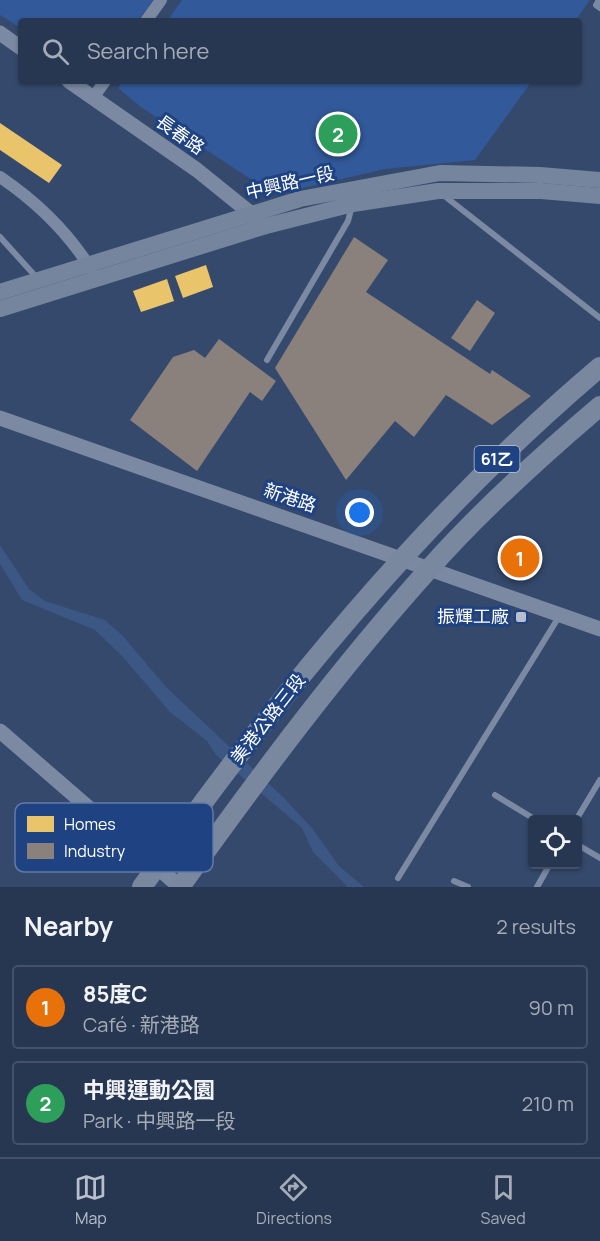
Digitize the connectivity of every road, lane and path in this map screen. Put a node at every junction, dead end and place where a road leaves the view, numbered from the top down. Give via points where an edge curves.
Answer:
1 (161, 0) edge
2 (599, 0) edge
3 (600, 8) edge
4 (148, 18) edge
5 (0, 33) edge
6 (18, 46) edge
7 (73, 84) edge
8 (103, 84) edge
9 (93, 98) junction
10 (440, 173) junction
11 (0, 177) edge
12 (600, 180) edge
13 (438, 191) junction
14 (600, 196) edge
15 (353, 204) junction
16 (249, 213) junction
17 (266, 226) junction
18 (0, 237) edge
19 (92, 272) junction
20 (40, 280) junction
21 (0, 292) edge
22 (0, 309) edge
23 (600, 318) edge
24 (267, 360) dead end
25 (600, 367) edge
26 (600, 406) edge
27 (0, 418) edge
28 (401, 557) junction
29 (429, 568) junction
30 (561, 615) junction
31 (600, 629) edge
32 (0, 731) edge
33 (600, 780) edge
34 (495, 795) dead end
35 (84, 803) edge
36 (205, 803) edge
37 (529, 815) edge
38 (578, 815) edge
39 (213, 841) edge
40 (582, 847) edge
41 (600, 858) edge
42 (547, 869) edge
43 (153, 872) edge
44 (164, 872) edge
45 (191, 872) edge
46 (398, 878) dead end
47 (454, 881) dead end
48 (142, 887) edge
49 (180, 887) edge
50 (468, 887) edge
51 (537, 887) edge

1 - 4 street
2 - 3 lane via 596,5
5 - 6 street
7 - 9 street, 長春路
8 - 9 street
9 - 16 street, 長春路 via 197,170
10 - 12 main road, 中興路一段
10 - 13 lane
10 - 16 main road, 中興路一段 via 300,199
11 - 19 street via 33,199
13 - 14 main road, 中興路一段 via 541,191
13 - 15 main road, 中興路一段
13 - 23 lane
15 - 17 main road, 中興路一段
15 - 24 lane via 348,221
16 - 17 street, 長春路
16 - 19 main road, 中興路一段
17 - 19 main road, 中興路一段
18 - 20 lane
19 - 20 main road, 中興路一段
19 - 22 main road, 中興路一段
20 - 21 main road, 中興路一段
25 - 28 main road, 61乙 via 522,434
26 - 29 main road, 61乙 via 495,500
27 - 28 street, 新港路
28 - 29 street, 新港路
28 - 36 main road, 美港公路三段 / 61乙 via 341,626
29 - 30 street, 新港路
29 - 39 main road, 美港公路三段 / 61乙 via 257,780
30 - 31 street, 新港路
30 - 46 lane
32 - 35 street
33 - 38 lane
34 - 37 lane
40 - 41 lane
42 - 51 lane
43 - 48 main road, 美港公路三段 / 61乙
44 - 49 street
45 - 49 main road, 美港公路三段 / 61乙
47 - 50 lane

